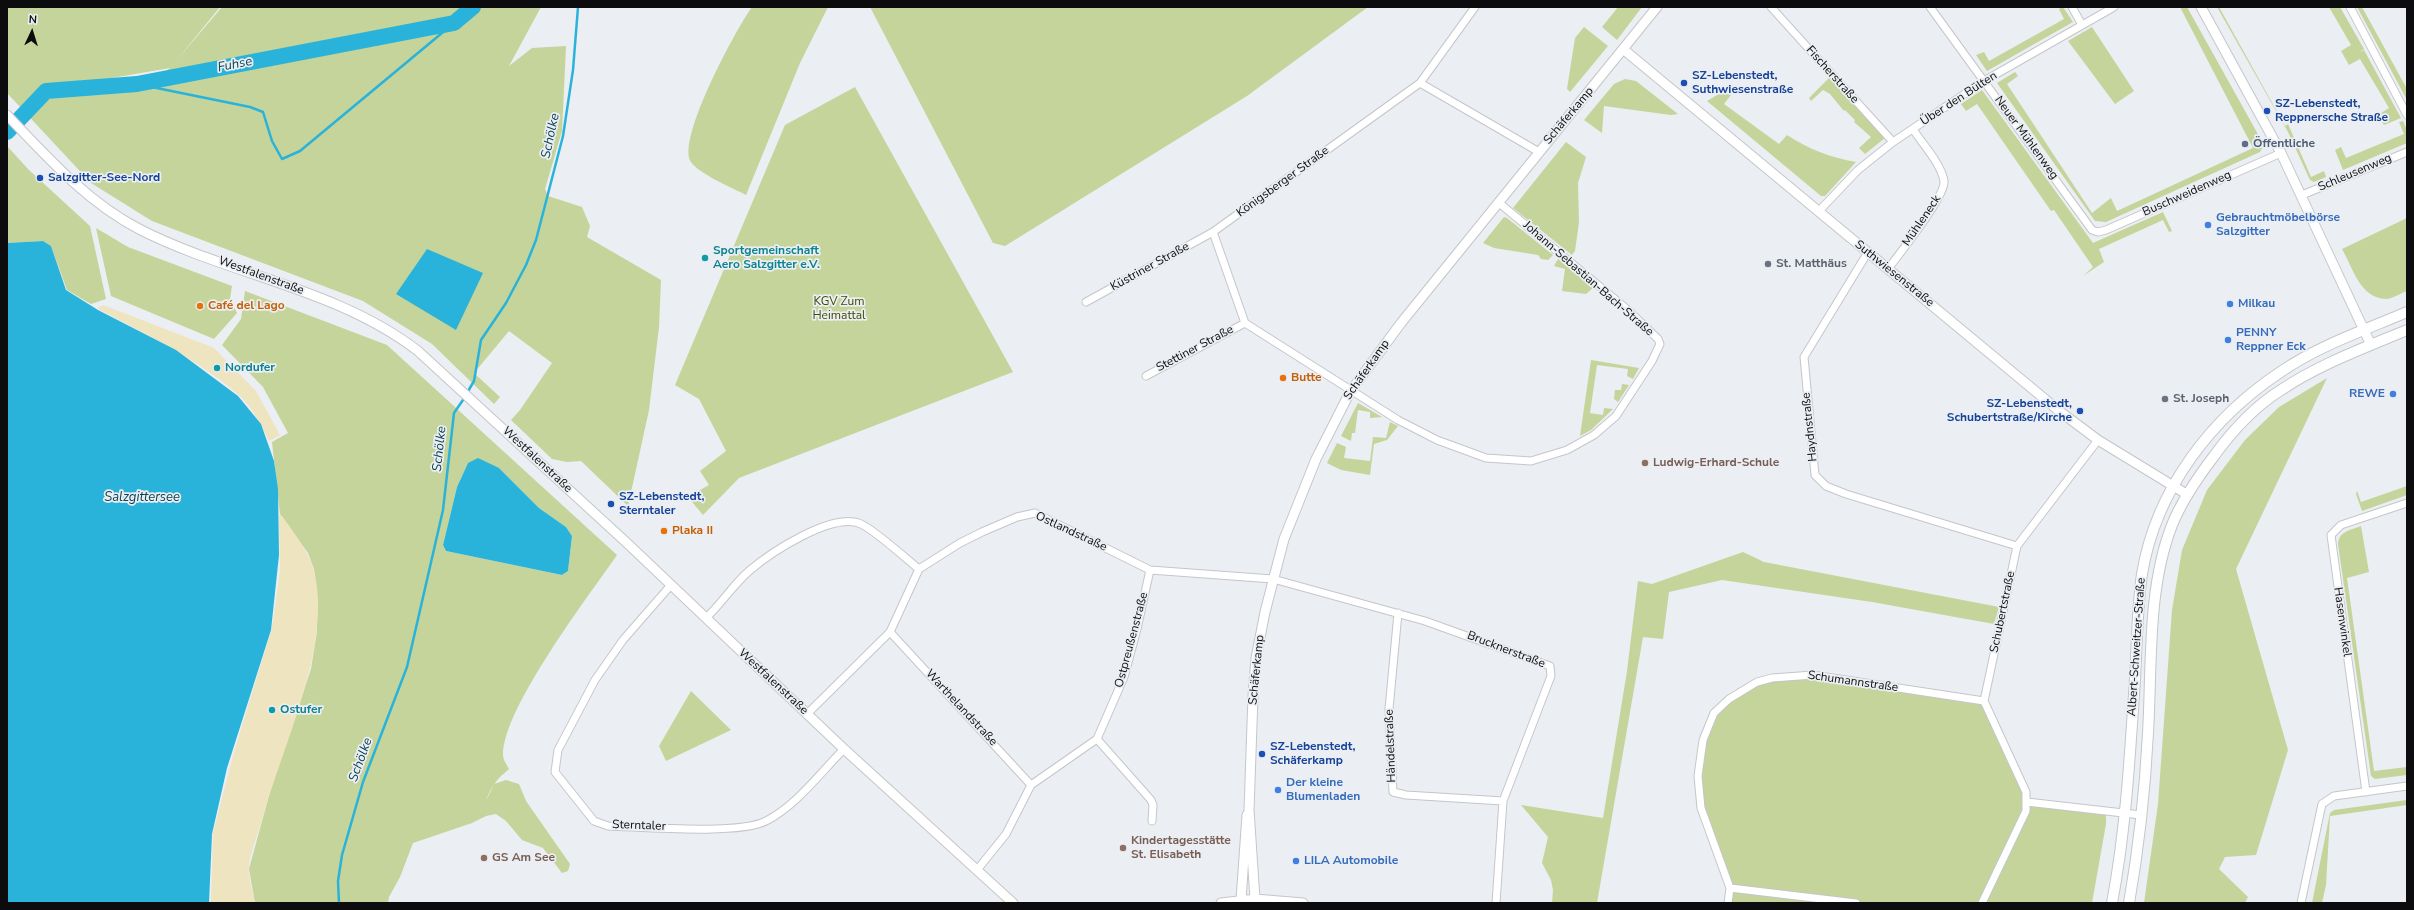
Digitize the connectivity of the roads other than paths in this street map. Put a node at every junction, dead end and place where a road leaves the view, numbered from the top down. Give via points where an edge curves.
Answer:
1 (1475, 7) edge
2 (1657, 7) edge
3 (1771, 7) edge
4 (1930, 7) edge
5 (2072, 7) edge
6 (2114, 7) edge
7 (2201, 7) edge
8 (2350, 7) edge
9 (2082, 25) junction
10 (1623, 49) junction
11 (1984, 81) junction
12 (1420, 83) junction
13 (7, 115) edge
14 (2407, 115) edge
15 (1913, 129) junction
16 (1893, 142) junction
17 (1539, 152) junction
18 (2407, 152) edge
19 (2281, 153) junction
20 (2302, 195) junction
21 (1498, 202) junction
22 (1819, 211) junction
23 (2092, 230) joint
24 (1213, 232) junction
25 (1868, 252) junction
26 (1888, 269) junction
27 (1086, 302) dead end
28 (2407, 312) edge
29 (1245, 323) junction
30 (2364, 330) junction
31 (2407, 330) edge
32 (2371, 345) junction
33 (1146, 376) dead end
34 (1350, 392) junction
35 (2098, 440) junction
36 (2173, 487) junction
37 (2188, 495) junction
38 (2407, 503) edge
39 (2017, 546) junction
40 (919, 569) junction
41 (1150, 570) junction
42 (1273, 579) junction
43 (671, 585) junction
44 (1398, 613) junction
45 (706, 618) junction
46 (890, 632) junction
47 (1984, 701) junction
48 (807, 714) junction
49 (1097, 739) junction
50 (844, 749) junction
51 (1031, 785) junction
52 (2407, 786) edge
53 (2366, 792) junction
54 (1503, 801) junction
55 (2027, 802) junction
56 (1249, 810) junction
57 (2125, 813) junction
58 (2141, 815) junction
59 (1152, 821) dead end
60 (977, 870) junction
61 (1730, 888) junction
62 (1010, 901) edge
63 (1242, 901) edge
64 (1253, 901) edge
65 (1221, 903) edge
66 (1303, 903) edge
67 (1496, 903) edge
68 (1728, 903) edge
69 (1856, 903) edge
70 (1982, 903) edge
71 (2112, 903) edge
72 (2129, 903) edge
73 (2301, 903) edge

1 - 12 street, Königsberger Straße
2 - 10 street, Schäferkamp
3 - 16 street, Fischerstraße
4 - 11 street, Neuer Mühlenweg
5 - 9 street
6 - 9 street, Über den Bülten
7 - 19 street
8 - 14 street
9 - 11 street, Über den Bülten
10 - 17 street, Schäferkamp
10 - 22 street, Suthwiesenstraße
11 - 15 street, Über den Bülten
11 - 23 street, Neuer Mühlenweg
12 - 17 street
12 - 24 street, Königsberger Straße
13 - 43 street, Westfalenstraße via 98,204 116,216 177,244 336,304 398,336 418,351
15 - 16 street, Über den Bülten
15 - 26 street, Mühleneck via 1939,168 1944,182 1942,193 1933,207
16 - 22 street, Über den Bülten via 1858,170
17 - 21 street, Schäferkamp
18 - 20 street, Schleusenweg
19 - 20 street
19 - 23 street, Buschweidenweg via 2106,230
20 - 30 street
21 - 34 street, Schäferkamp via 1400,323
21 - 34 street, Johann-Sebastian-Bach-Straße via 1629,311 1658,339 1660,344 1652,361 1616,416 1594,435 1567,450 1531,461 1486,458 1437,440
22 - 25 street, Suthwiesenstraße
24 - 27 street, Küstriner Straße
24 - 29 street
25 - 26 street, Suthwiesenstraße
25 - 39 street, Haydnstraße via 1804,357 1814,475 1826,486 1846,494
26 - 35 street, Suthwiesenstraße
28 - 30 main road, Albert-Schweitzer-Straße
29 - 33 street, Stettiner Straße
29 - 34 street
30 - 32 street
30 - 36 main road, Albert-Schweitzer-Straße via 2302,358 2251,393 2207,435
31 - 32 main road, Albert-Schweitzer-Straße
32 - 37 main road, Albert-Schweitzer-Straße via 2303,376 2261,404 2220,447
34 - 42 street, Schäferkamp via 1326,436 1297,504
35 - 36 street, Suthwiesenstraße
35 - 39 street, Schubertstraße
36 - 37 street
36 - 57 main road, Albert-Schweitzer-Straße via 2160,513 2142,573
37 - 58 main road, Albert-Schweitzer-Straße via 2171,528 2158,577
38 - 53 street, Hasenwinkel via 2341,525 2331,535
39 - 47 street, Schubertstraße
40 - 41 street, Ostlandstraße via 982,532 1017,517 1035,513
40 - 45 street via 861,524 848,522 830,526 799,538 774,552 748,572
40 - 46 street
41 - 42 street, Ostlandstraße
41 - 49 street, Ostpreußenstraße via 1124,677
42 - 44 street, Brucknerstraße
42 - 56 street, Schäferkamp via 1256,658 1252,696
43 - 45 street, Westfalenstraße
43 - 50 street, Sterntaler via 623,640 595,680 558,750 556,772 594,821 608,826 703,828 746,827 766,822 790,805
44 - 54 street, Händelstraße via 1389,709 1393,792
44 - 54 street, Brucknerstraße via 1482,640 1550,666 1551,676
45 - 48 street, Westfalenstraße
46 - 48 street
46 - 51 street, Warthelandstraße
47 - 55 street via 2018,772
47 - 61 street, Schumannstraße via 1813,675 1772,678 1739,691 1714,713 1703,740 1698,776 1701,808
48 - 50 street, Westfalenstraße
49 - 51 street
49 - 59 street via 1151,800
50 - 60 street, Westfalenstraße
51 - 60 street via 1006,834
52 - 53 street
53 - 73 street via 2326,799 2320,810
54 - 67 street, Brucknerstraße
55 - 57 street
55 - 70 street via 2026,811
56 - 63 street, Schäferkamp via 1245,825
56 - 64 street, Schäferkamp
57 - 58 street
57 - 71 main road, Albert-Schweitzer-Straße
58 - 72 main road, Albert-Schweitzer-Straße
60 - 62 street, Westfalenstraße
61 - 68 street, Schumannstraße
61 - 69 street
63 - 64 street
63 - 65 street
64 - 66 street

